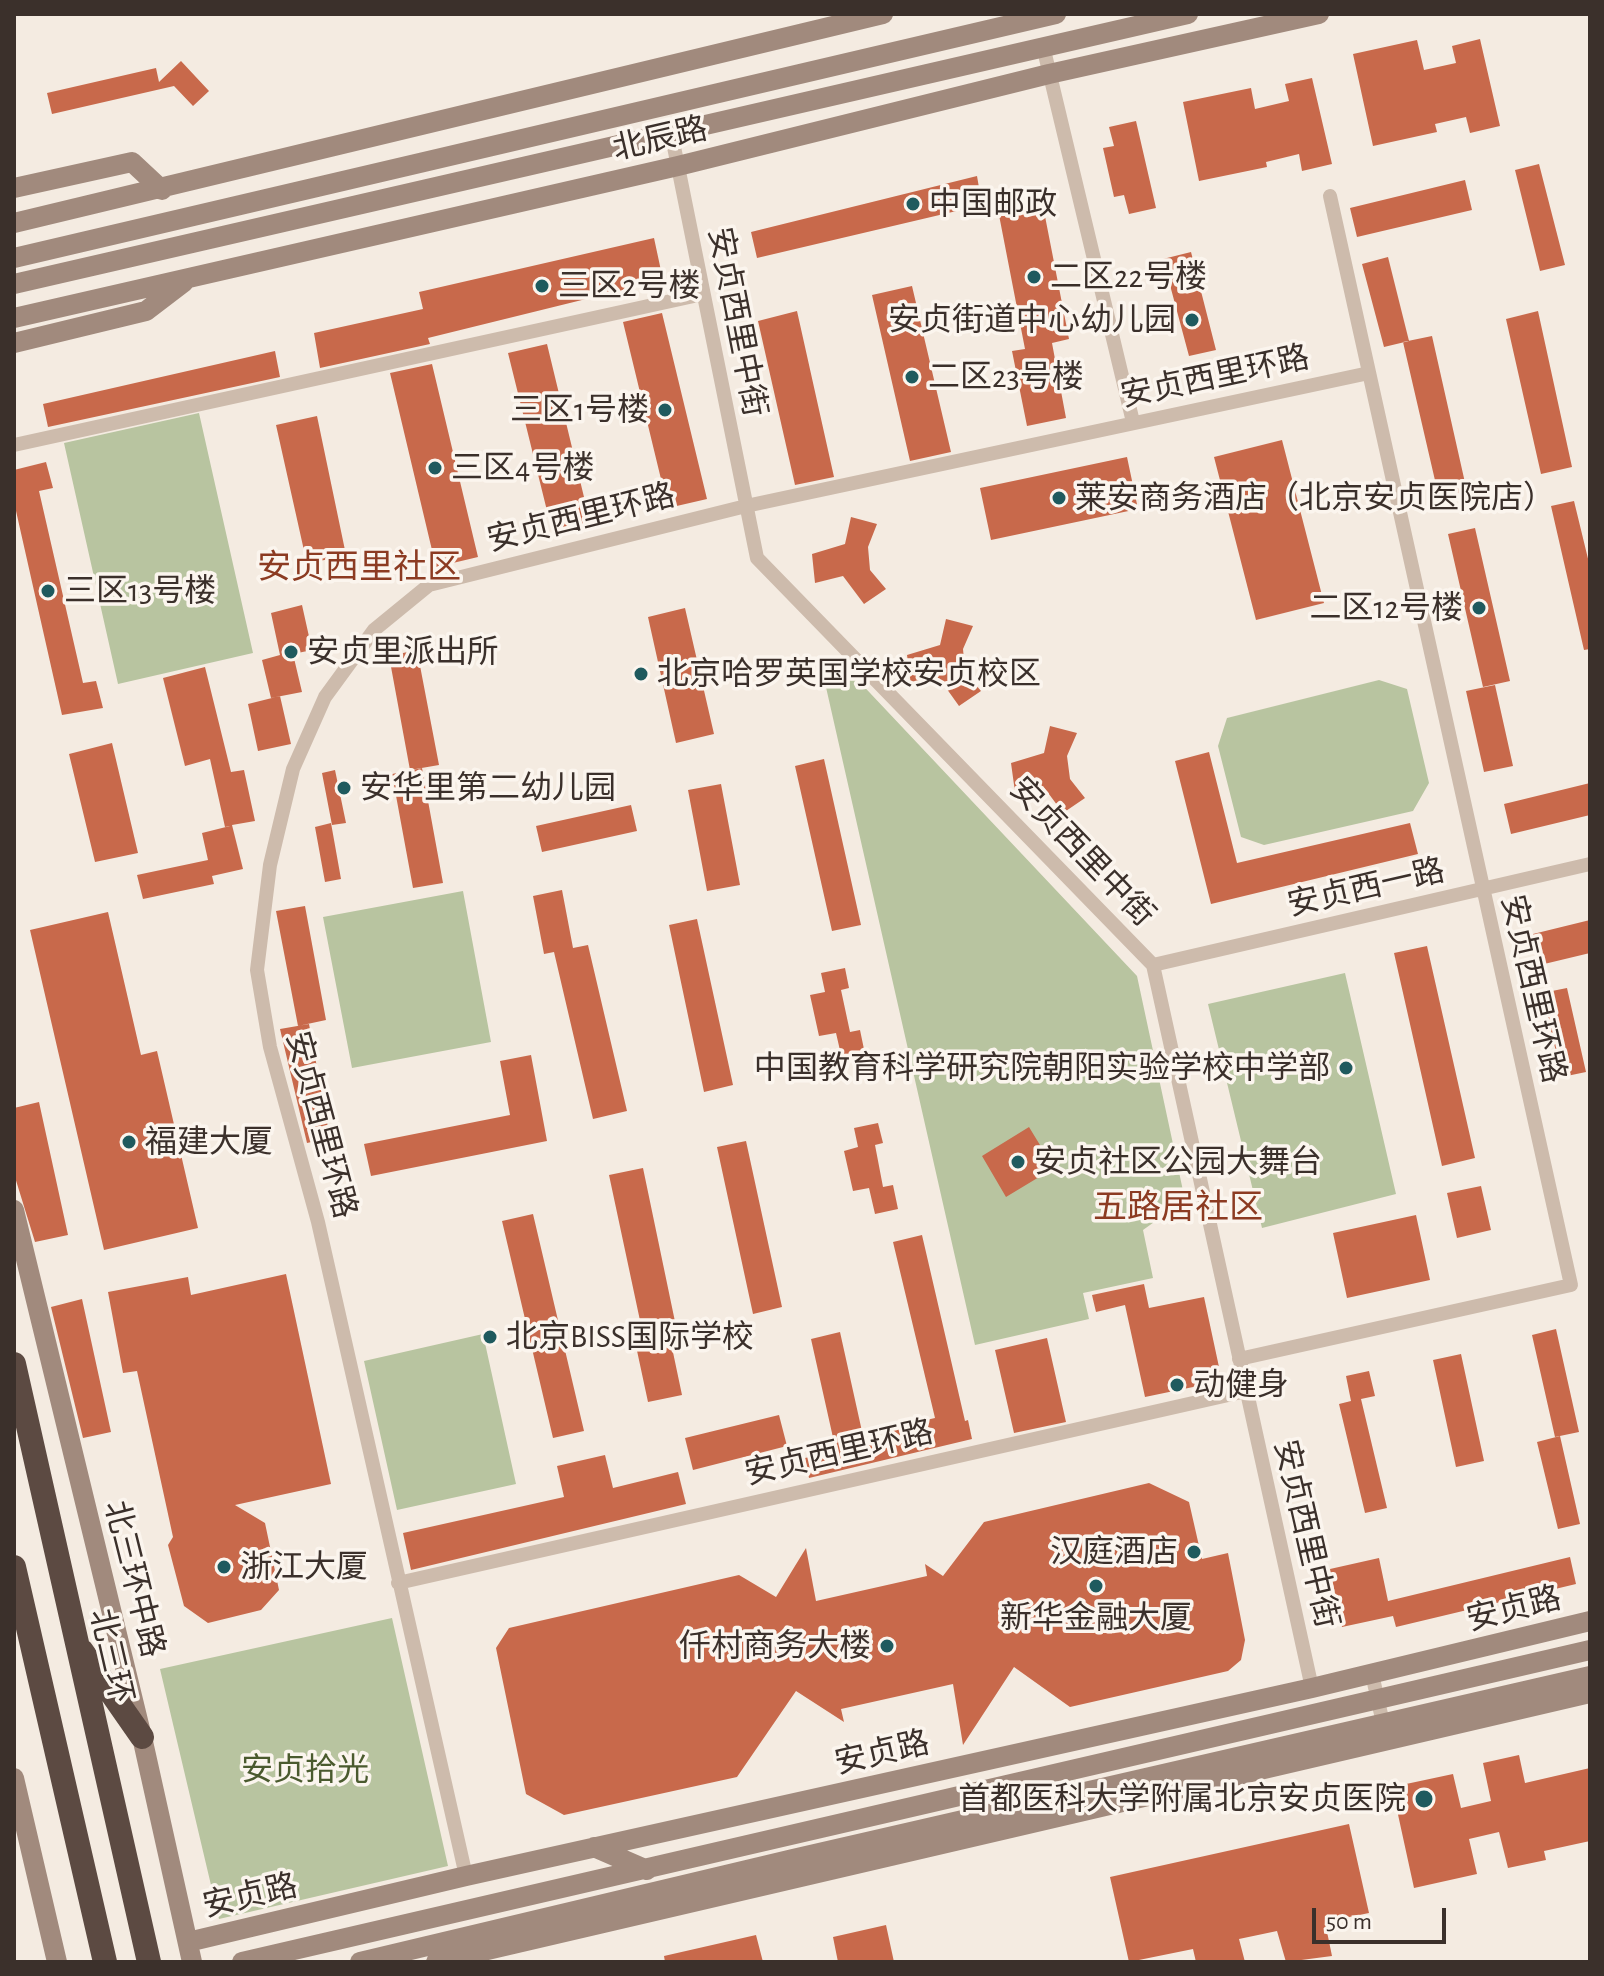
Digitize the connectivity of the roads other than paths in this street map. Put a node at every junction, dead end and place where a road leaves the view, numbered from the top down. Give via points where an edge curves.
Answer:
1 (883, 14) edge
2 (1056, 14) edge
3 (1188, 14) edge
4 (1319, 14) edge
5 (1034, 16) edge
6 (1043, 46) junction
7 (1049, 74) junction
8 (671, 132) junction
9 (678, 166) junction
10 (14, 188) edge
11 (162, 190) junction
12 (1330, 196) dead end
13 (14, 223) edge
14 (14, 258) edge
15 (188, 279) junction
16 (14, 284) edge
17 (703, 294) junction
18 (14, 318) edge
19 (14, 343) edge
20 (1369, 373) junction
21 (1133, 422) junction
22 (14, 445) edge
23 (746, 506) junction
24 (1590, 864) edge
25 (1482, 891) junction
26 (1153, 965) junction
27 (14, 1210) edge
28 (1239, 1359) junction
29 (14, 1364) edge
30 (1246, 1391) junction
31 (14, 1567) edge
32 (398, 1583) junction
33 (1590, 1621) edge
34 (74, 1642) junction
35 (1590, 1650) edge
36 (1372, 1674) junction
37 (1590, 1676) edge
38 (1312, 1688) junction
39 (1590, 1693) edge
40 (1378, 1699) junction
41 (1385, 1732) junction
42 (1094, 1736) junction
43 (142, 1737) junction
44 (1077, 1770) junction
45 (1153, 1777) junction
46 (14, 1778) edge
47 (1175, 1790) junction
48 (594, 1847) junction
49 (647, 1870) junction
50 (466, 1876) junction
51 (676, 1887) junction
52 (328, 1909) junction
53 (661, 1910) junction
54 (190, 1952) edge
55 (278, 1952) junction
56 (250, 1959) edge
57 (57, 1962) edge
58 (105, 1962) edge
59 (149, 1962) edge
60 (360, 1962) edge
61 (436, 1962) edge

1 - 11 street
2 - 5 street, 北辰路
3 - 6 street, 北辰路
4 - 7 street, 北辰路
5 - 14 street, 北辰路
6 - 7 street
6 - 8 street, 北辰路
7 - 9 street, 北辰路
7 - 21 street
8 - 9 street, 安贞西里中街
8 - 16 street, 北辰路
9 - 15 street, 北辰路
9 - 17 street, 安贞西里中街
10 - 11 street via 132,162
11 - 13 street
12 - 20 street, 安贞西里环路
15 - 18 street, 北辰路
15 - 19 street via 146,311
17 - 22 street
17 - 23 street, 安贞西里中街
20 - 21 street, 安贞西里环路
20 - 25 street, 安贞西里环路
21 - 23 street, 安贞西里环路
23 - 26 street, 安贞西里中街 via 757,558
23 - 32 street, 安贞西里环路 via 429,585 374,630 325,697 293,769 270,865 257,970 270,1047 318,1222
24 - 25 street, 安贞西一路
25 - 26 street, 安贞西一路
25 - 28 street, 安贞西里环路 via 1571,1285
26 - 28 street, 安贞西里中街
27 - 43 street, 北三环中路
28 - 30 street, 安贞西里中街
29 - 34 highway, 北三环
30 - 32 street, 安贞西里环路
30 - 38 street, 安贞西里中街
31 - 58 highway
32 - 50 street, 安贞西里环路
33 - 36 street, 安贞路
34 - 43 highway
34 - 59 highway, 北三环
35 - 40 street, 安贞路
36 - 38 street, 安贞路
36 - 40 street
37 - 41 street
38 - 42 street, 安贞路
39 - 41 street
40 - 41 street
40 - 44 street, 安贞路
41 - 45 street
41 - 47 street
42 - 44 street
42 - 48 street, 安贞路
43 - 54 street, 北三环中路
44 - 49 street, 安贞路
45 - 47 street
45 - 51 street
46 - 57 street
47 - 53 street
48 - 49 street
48 - 50 street, 安贞路
49 - 55 street, 安贞路
50 - 52 street, 安贞路
51 - 53 street
51 - 60 street
52 - 54 street, 安贞路
52 - 55 street
53 - 61 street
55 - 56 street, 安贞路

